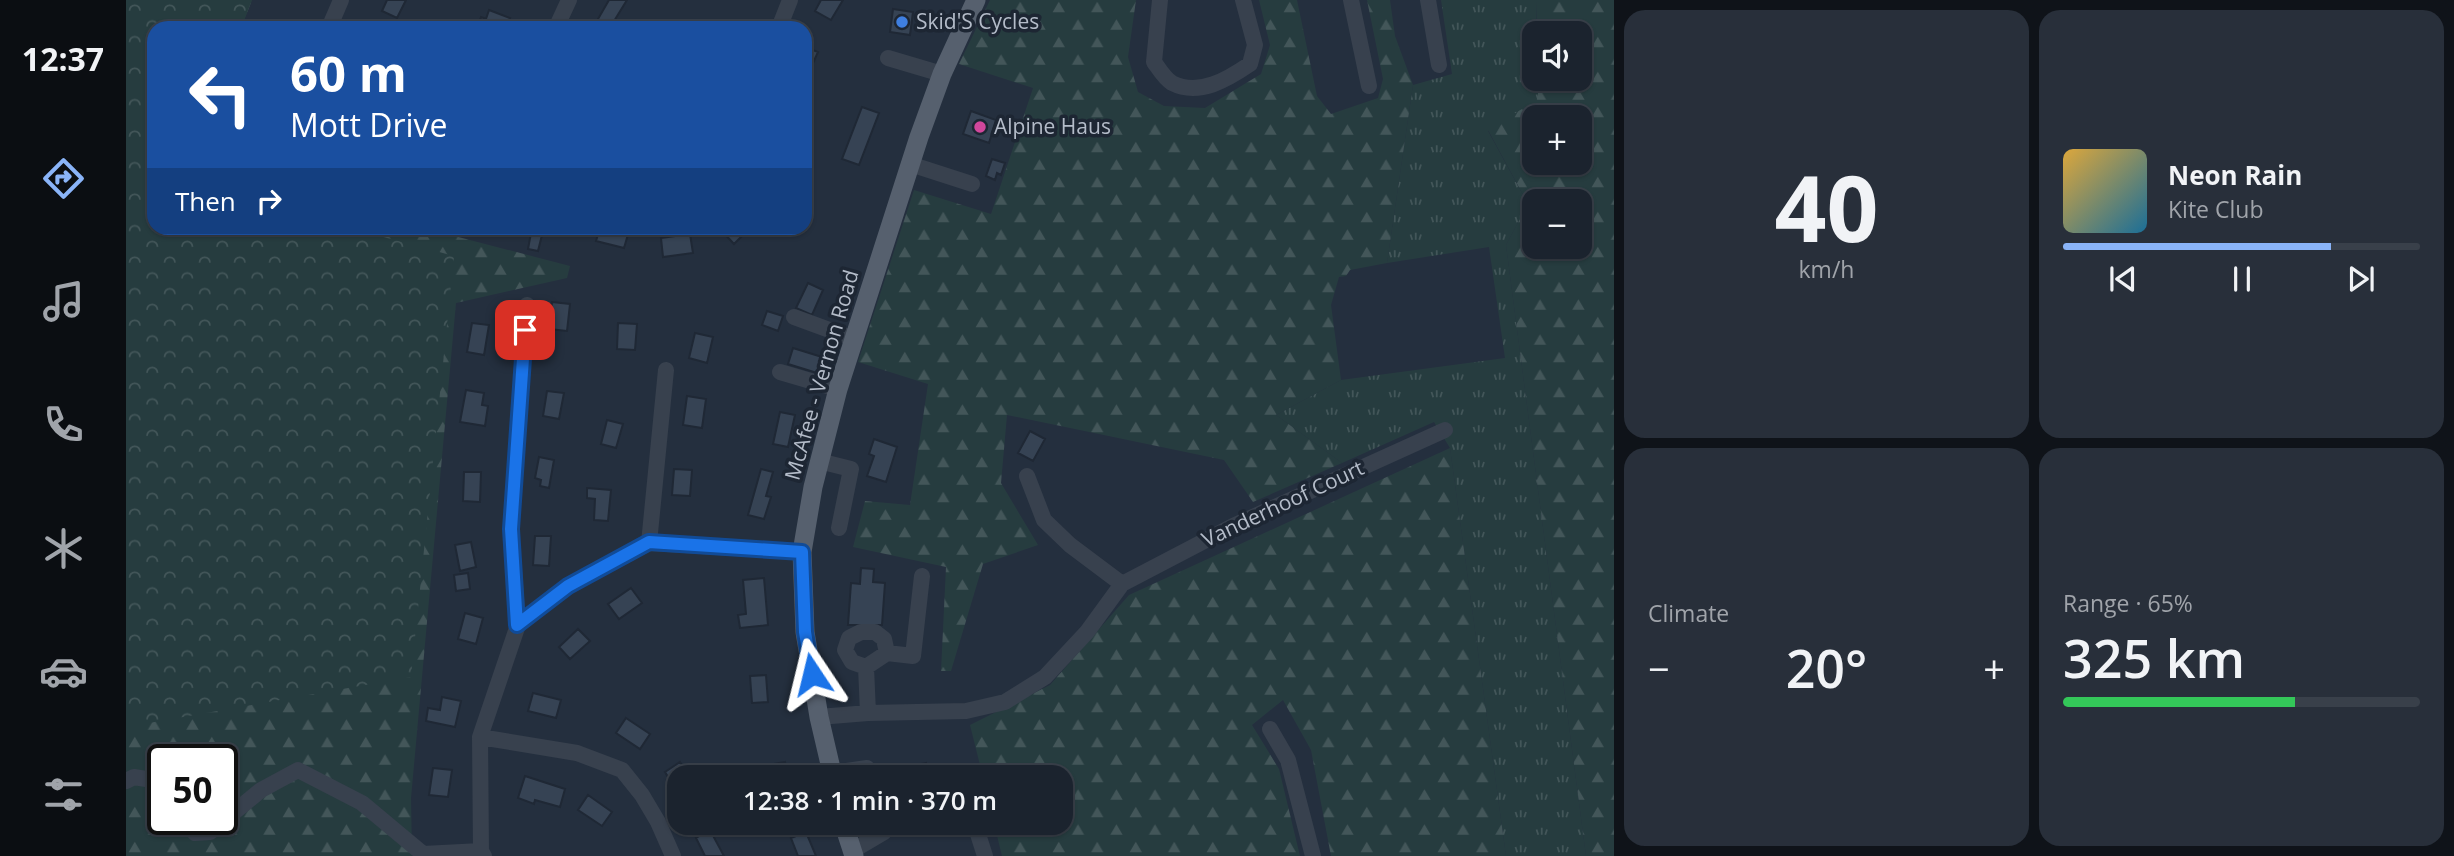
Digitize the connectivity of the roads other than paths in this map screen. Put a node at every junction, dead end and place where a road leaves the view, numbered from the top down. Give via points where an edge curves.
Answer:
1 (341, 0) edge
2 (569, 0) edge
3 (790, 0) edge
4 (976, 0) edge
5 (1160, 0) edge
6 (1243, 0) edge
7 (1352, 0) edge
8 (1428, 0) edge
9 (332, 21) edge
10 (559, 21) edge
11 (782, 21) edge
12 (888, 58) dead end
13 (1439, 65) dead end
14 (942, 74) junction
15 (1369, 86) dead end
16 (910, 164) junction
17 (972, 184) dead end
18 (527, 305) dead end
19 (794, 317) dead end
20 (853, 339) junction
21 (666, 370) dead end
22 (780, 372) dead end
23 (838, 389) junction
24 (1445, 430) dead end
25 (819, 461) junction
26 (1027, 476) dead end
27 (839, 528) dead end
28 (649, 542) junction
29 (802, 552) junction
30 (922, 576) dead end
31 (1122, 584) junction
32 (517, 625) junction
33 (887, 653) junction
34 (866, 667) junction
35 (868, 713) junction
36 (819, 717) junction
37 (1270, 729) dead end
38 (480, 737) junction
39 (830, 765) edge
40 (147, 779) edge
41 (126, 781) edge
42 (238, 809) edge
43 (847, 835) edge
44 (880, 835) edge
45 (978, 835) edge
46 (483, 853) edge
47 (853, 854) edge
48 (673, 856) edge
49 (985, 856) edge
50 (1313, 856) edge

1 - 9 street
2 - 10 street
3 - 11 street
4 - 14 main road, McAfee - Vernon Road
5 - 6 street via 1154,62 1171,83 1191,88 1212,86 1250,64 1255,45
7 - 15 street
8 - 13 street
12 - 14 street
14 - 16 main road, McAfee - Vernon Road
16 - 17 street
16 - 20 main road, McAfee - Vernon Road
18 - 32 street via 511,529
19 - 20 street
20 - 23 main road, McAfee - Vernon Road
21 - 28 street
22 - 23 street
23 - 25 main road, McAfee - Vernon Road
24 - 31 street, Vanderhoof Court via 1233,526
25 - 27 street via 851,469
25 - 29 main road, McAfee - Vernon Road
26 - 31 street via 1044,520
28 - 29 street
28 - 32 street via 568,586
29 - 36 main road, McAfee - Vernon Road via 805,632
30 - 33 street via 913,656
31 - 35 street, Vanderhoof Court via 1087,632 1045,677 1005,702 966,711
32 - 38 street
33 - 34 street
33 - 34 street via 884,639 875,632 849,638 845,650 852,662
34 - 35 street
35 - 36 street, Vanderhoof Court
36 - 39 main road, McAfee - Vernon Road
37 - 50 street via 1288,760
38 - 46 street
38 - 48 street via 577,753 622,770 653,813
40 - 41 street via 134,776
42 - 46 street via 298,769 362,803 423,855
43 - 47 main road
44 - 47 street
45 - 49 street

